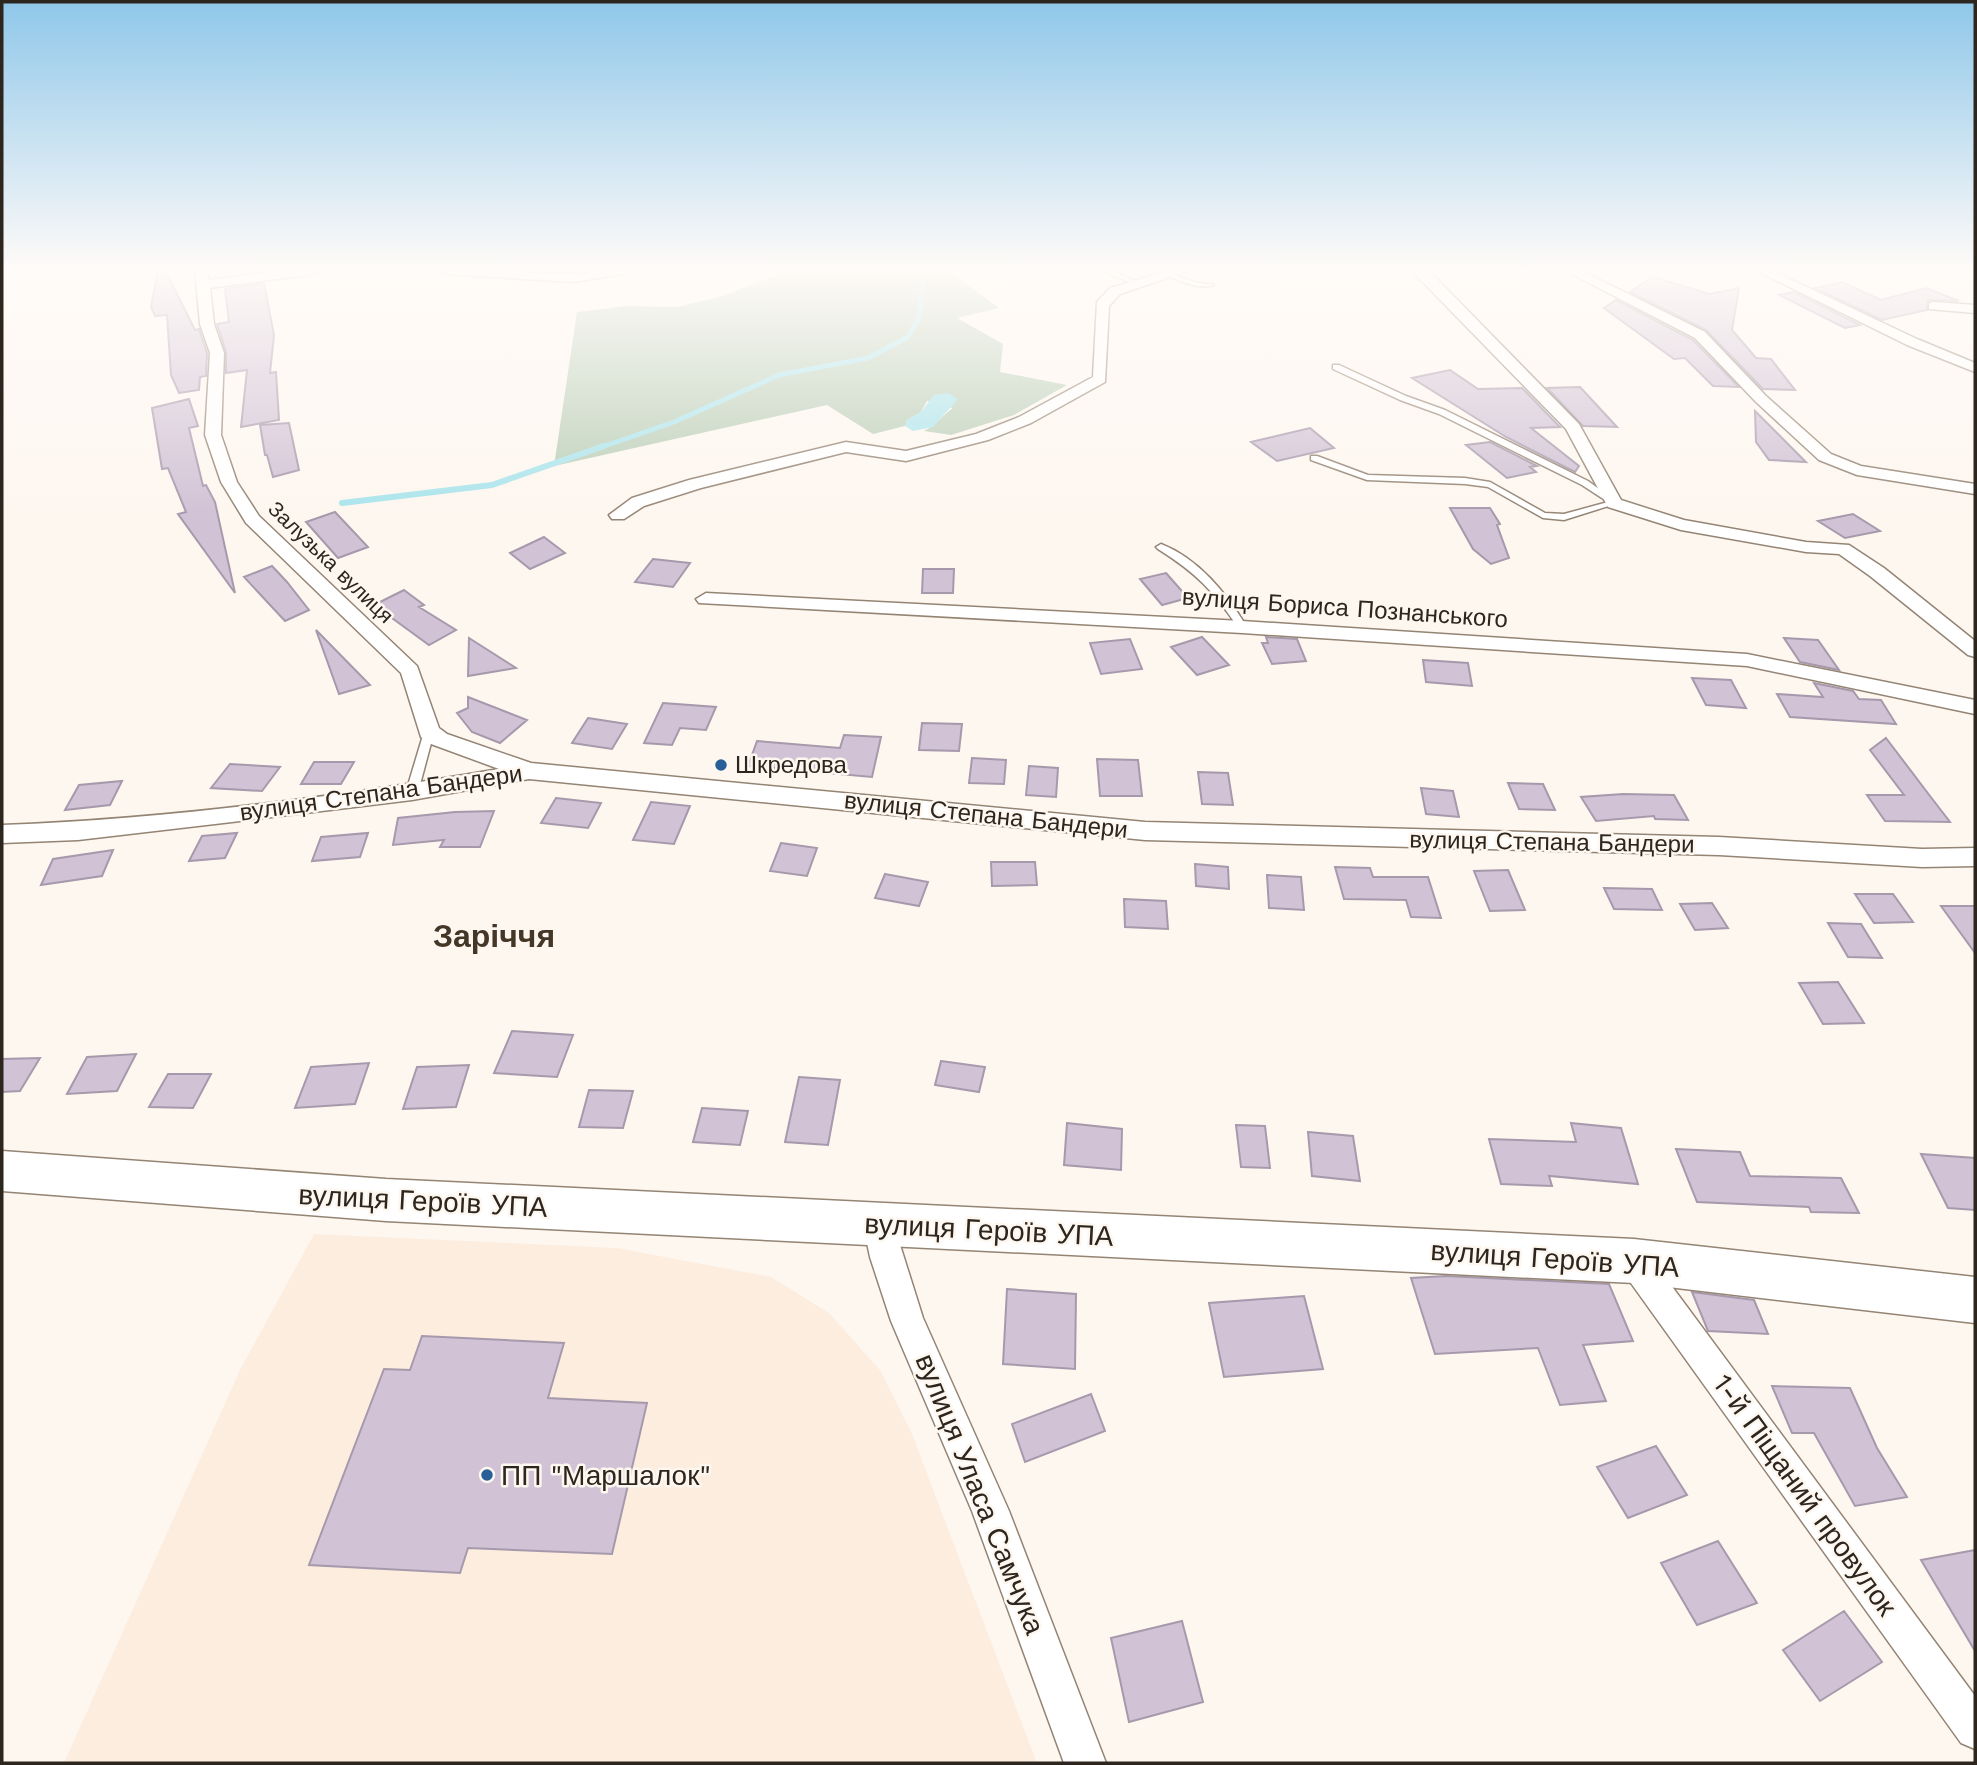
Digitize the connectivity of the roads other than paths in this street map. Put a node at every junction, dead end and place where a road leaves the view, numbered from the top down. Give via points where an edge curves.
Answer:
1 (217, 352) edge
2 (1101, 352) edge
3 (1500, 352) edge
4 (1717, 352) edge
5 (1937, 352) edge
6 (1336, 367) dead end
7 (1975, 368) edge
8 (1314, 458) dead end
9 (1975, 489) edge
10 (1615, 503) junction
11 (618, 515) dead end
12 (1161, 547) dead end
13 (706, 599) dead end
14 (1242, 627) junction
15 (1975, 651) edge
16 (1975, 707) edge
17 (429, 732) junction
18 (529, 771) junction
19 (412, 792) junction
20 (2, 834) edge
21 (1975, 857) edge
22 (2, 1171) edge
23 (878, 1224) junction
24 (1634, 1261) junction
25 (1975, 1300) edge
26 (1975, 1729) edge
27 (1085, 1763) edge

1 - 17 street, Залузька вулиця via 213,435 229,482 253,519 410,671
2 - 11 street via 1100,379 1025,420 982,437 906,456 846,447 695,484 638,502
3 - 10 street via 1573,427
4 - 9 street via 1825,457 1857,470
5 - 7 street
6 - 10 lane via 1442,412 1585,483
8 - 10 lane via 1367,477 1490,485 1543,515 1564,517
10 - 15 street via 1681,526 1781,544 1843,549
12 - 14 lane via 1200,572 1226,599
13 - 14 street, вулиця Бориса Познанського
14 - 16 street, вулиця Бориса Познанського via 1747,660
17 - 18 street
17 - 19 lane
18 - 19 street, вулиця Степана Бандери
18 - 21 street, вулиця Степана Бандери via 1145,831
19 - 20 street, вулиця Степана Бандери via 104,828
22 - 23 street, вулиця Героїв УПА via 386,1200
23 - 24 street, вулиця Героїв УПА
23 - 27 street, вулиця Уласа Самчука via 901,1303 977,1477
24 - 25 street, вулиця Героїв УПА
24 - 26 street, 1-й Піщаний провулок

